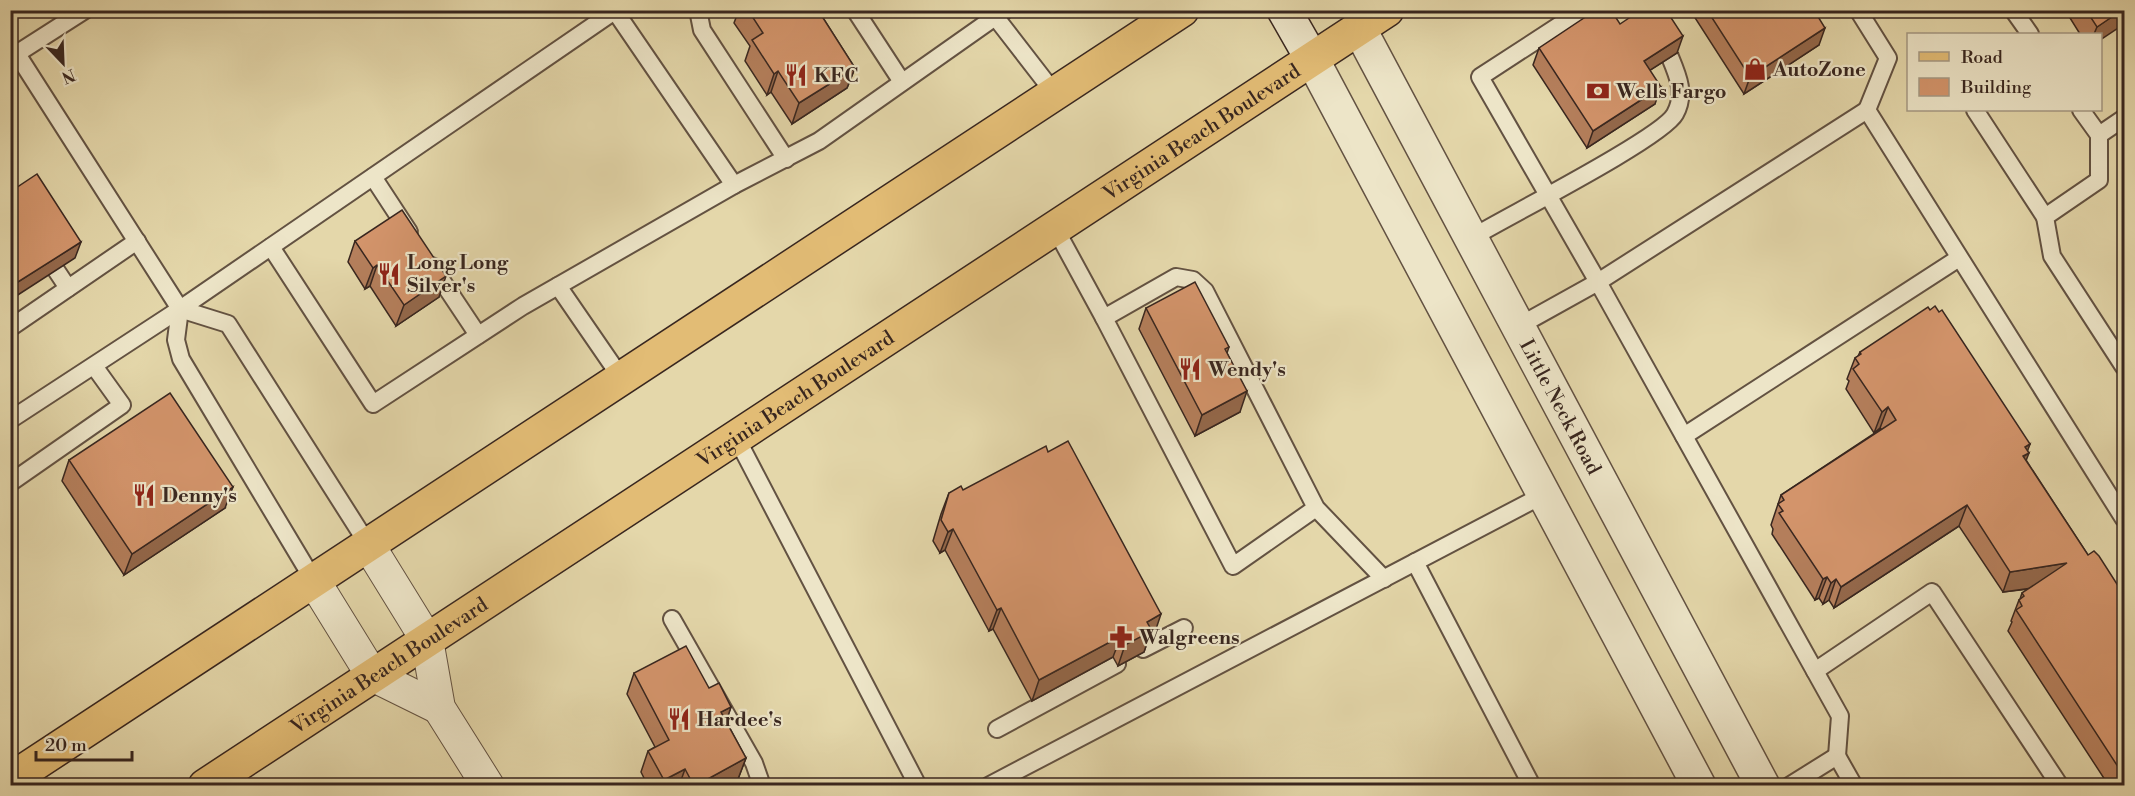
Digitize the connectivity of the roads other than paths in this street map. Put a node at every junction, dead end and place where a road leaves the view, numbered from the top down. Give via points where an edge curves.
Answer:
1 (85, 10) edge
2 (698, 10) edge
3 (855, 10) edge
4 (1182, 10) edge
5 (1284, 10) edge
6 (1387, 10) edge
7 (1583, 10) edge
8 (1858, 10) edge
9 (2013, 10) edge
10 (616, 11) edge
11 (997, 13) edge
12 (1354, 19) edge
13 (2029, 33) edge
14 (14, 56) edge
15 (1670, 57) edge
16 (1312, 59) junction
17 (902, 82) junction
18 (1055, 94) junction
19 (1867, 110) junction
20 (1976, 111) edge
21 (2082, 111) edge
22 (2124, 118) edge
23 (2099, 135) junction
24 (786, 159) junction
25 (373, 177) junction
26 (734, 185) junction
27 (1547, 194) junction
28 (2045, 217) junction
29 (1055, 228) junction
30 (1473, 237) junction
31 (137, 241) junction
32 (271, 247) junction
33 (1959, 258) junction
34 (56, 270) edge
35 (1598, 282) junction
36 (558, 286) junction
37 (68, 288) junction
38 (180, 309) junction
39 (1104, 318) junction
40 (1520, 326) junction
41 (10, 328) edge
42 (478, 335) junction
43 (94, 366) junction
44 (2124, 368) edge
45 (622, 379) junction
46 (10, 420) edge
47 (1684, 436) junction
48 (736, 437) junction
49 (10, 483) edge
50 (1545, 494) junction
51 (1316, 508) junction
52 (2124, 519) edge
53 (369, 546) junction
54 (1415, 562) junction
55 (1384, 579) junction
56 (315, 581) junction
57 (672, 620) dead end
58 (1184, 628) dead end
59 (427, 640) junction
60 (1143, 649) edge
61 (1117, 664) edge
62 (1815, 671) junction
63 (372, 675) junction
64 (440, 708) junction
65 (997, 729) dead end
66 (1837, 756) junction
67 (10, 780) edge
68 (204, 786) edge
69 (488, 786) edge
70 (762, 786) edge
71 (918, 786) edge
72 (988, 786) edge
73 (1532, 786) edge
74 (1700, 786) edge
75 (1763, 786) edge
76 (1789, 786) edge
77 (1854, 786) edge
78 (2060, 786) edge

1 - 14 lane
2 - 24 lane via 702,30
3 - 17 lane
4 - 18 main road
5 - 16 street
6 - 12 main road, Virginia Beach Boulevard
7 - 27 lane via 1480,77
8 - 19 lane via 1888,58
9 - 13 lane
10 - 25 lane
10 - 26 lane
11 - 17 lane
11 - 18 lane
12 - 16 main road, Virginia Beach Boulevard
12 - 30 street, Little Neck Road
14 - 31 lane
15 - 27 lane via 1681,97 1674,116 1640,142
16 - 29 main road, Virginia Beach Boulevard
16 - 50 street
17 - 24 lane via 819,141
18 - 45 main road
19 - 33 lane
19 - 35 lane
20 - 28 lane
21 - 23 lane
22 - 23 lane
23 - 28 lane via 2099,180
24 - 26 lane
25 - 32 lane
25 - 42 lane
26 - 36 lane
27 - 30 lane
27 - 35 lane
28 - 44 lane via 2052,256
29 - 39 lane
29 - 48 main road, Virginia Beach Boulevard
30 - 40 street, Little Neck Road
31 - 37 lane
31 - 38 lane
32 - 38 lane
32 - 42 lane via 373,404
33 - 47 lane
33 - 52 lane
34 - 37 lane
35 - 40 lane
35 - 47 lane
36 - 42 lane
36 - 45 lane
37 - 41 lane
38 - 43 lane
38 - 53 lane via 228,324
38 - 56 lane via 176,340 181,359
39 - 51 lane via 1176,277 1193,280 1205,291
39 - 51 lane via 1233,566
40 - 75 street, Little Neck Road
43 - 46 lane
43 - 49 lane via 122,405
45 - 53 main road
47 - 62 lane
48 - 59 main road, Virginia Beach Boulevard
48 - 71 lane
50 - 54 lane
50 - 74 street
51 - 55 lane
53 - 56 main road
53 - 59 street
54 - 55 lane
54 - 73 lane
55 - 72 lane
56 - 63 street
56 - 67 main road
57 - 70 lane via 754,763
58 - 60 lane
59 - 63 main road, Virginia Beach Boulevard
59 - 64 street
61 - 65 lane
62 - 66 lane via 1840,716
62 - 78 lane via 1932,592
63 - 64 street
63 - 68 main road, Virginia Beach Boulevard
64 - 69 street
66 - 76 lane
66 - 77 lane

